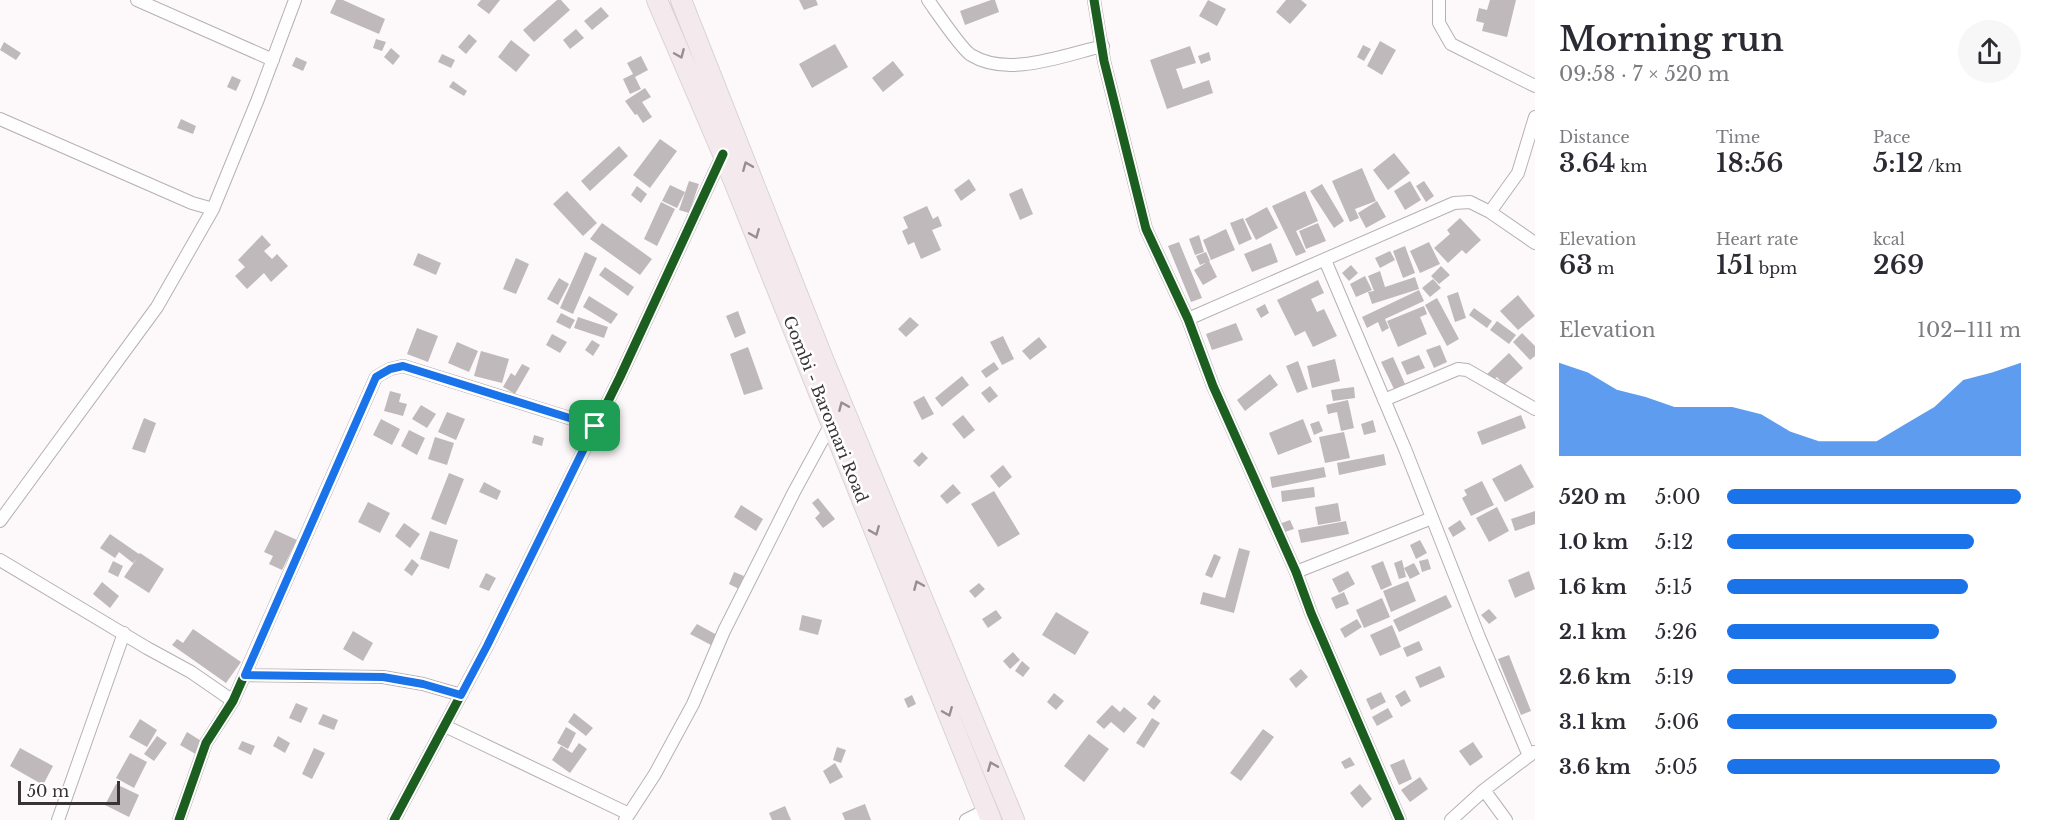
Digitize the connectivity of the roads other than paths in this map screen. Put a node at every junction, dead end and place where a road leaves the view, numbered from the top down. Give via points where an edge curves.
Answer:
1 (137, 0) edge
2 (296, 0) edge
3 (657, 0) edge
4 (681, 0) edge
5 (928, 0) edge
6 (1094, 0) edge
7 (1439, 0) edge
8 (1103, 46) junction
9 (273, 60) junction
10 (1535, 86) edge
11 (1535, 117) edge
12 (0, 119) edge
13 (723, 154) junction
14 (213, 209) junction
15 (1490, 212) junction
16 (1535, 243) edge
17 (1324, 260) junction
18 (1188, 319) junction
19 (816, 362) junction
20 (1384, 400) junction
21 (1535, 409) edge
22 (831, 423) junction
23 (595, 426) junction
24 (1432, 518) junction
25 (0, 521) edge
26 (0, 560) edge
27 (1296, 572) junction
28 (124, 633) junction
29 (245, 675) junction
30 (461, 695) junction
31 (233, 701) junction
32 (445, 726) junction
33 (1532, 753) edge
34 (1484, 790) junction
35 (989, 815) edge
36 (627, 817) edge
37 (58, 820) edge
38 (179, 820) edge
39 (394, 820) edge
40 (966, 820) edge
41 (1014, 820) edge
42 (1400, 820) edge
43 (1451, 820) edge
44 (1506, 820) edge

1 - 9 street
2 - 9 street
3 -> 13 main road, Gombi - Baromari Road
19 -> 4 main road, Gombi - Baromari Road
5 - 8 street via 969,55 992,63 1017,66
6 - 8 street
7 - 10 street via 1439,23 1451,44
8 - 18 street via 1146,229
9 - 14 street
11 - 15 street via 1518,173
12 - 14 street
13 -> 19 main road, Gombi - Baromari Road
13 - 23 street
14 - 25 street via 157,307
15 - 16 street
15 - 17 street via 1470,202 1454,203
17 - 18 street
17 - 20 street
18 - 27 street via 1213,386
19 - 22 main road, Gombi - Baromari Road
41 -> 19 main road, Gombi - Baromari Road
20 - 21 street via 1458,369 1475,374
20 - 24 street
22 -> 35 main road, Gombi - Baromari Road
22 - 36 street via 724,631 693,704
23 - 29 street via 403,366 376,377
23 - 30 street
24 - 27 street
24 - 33 street via 1479,637
26 - 28 street
27 - 42 street
28 - 31 street
28 - 37 street
29 - 30 street via 383,677
29 - 31 street
30 - 32 street
31 - 38 street via 206,743
32 - 36 street
32 - 39 street
33 - 34 street
34 - 43 street
34 - 44 street
35 - 40 street

